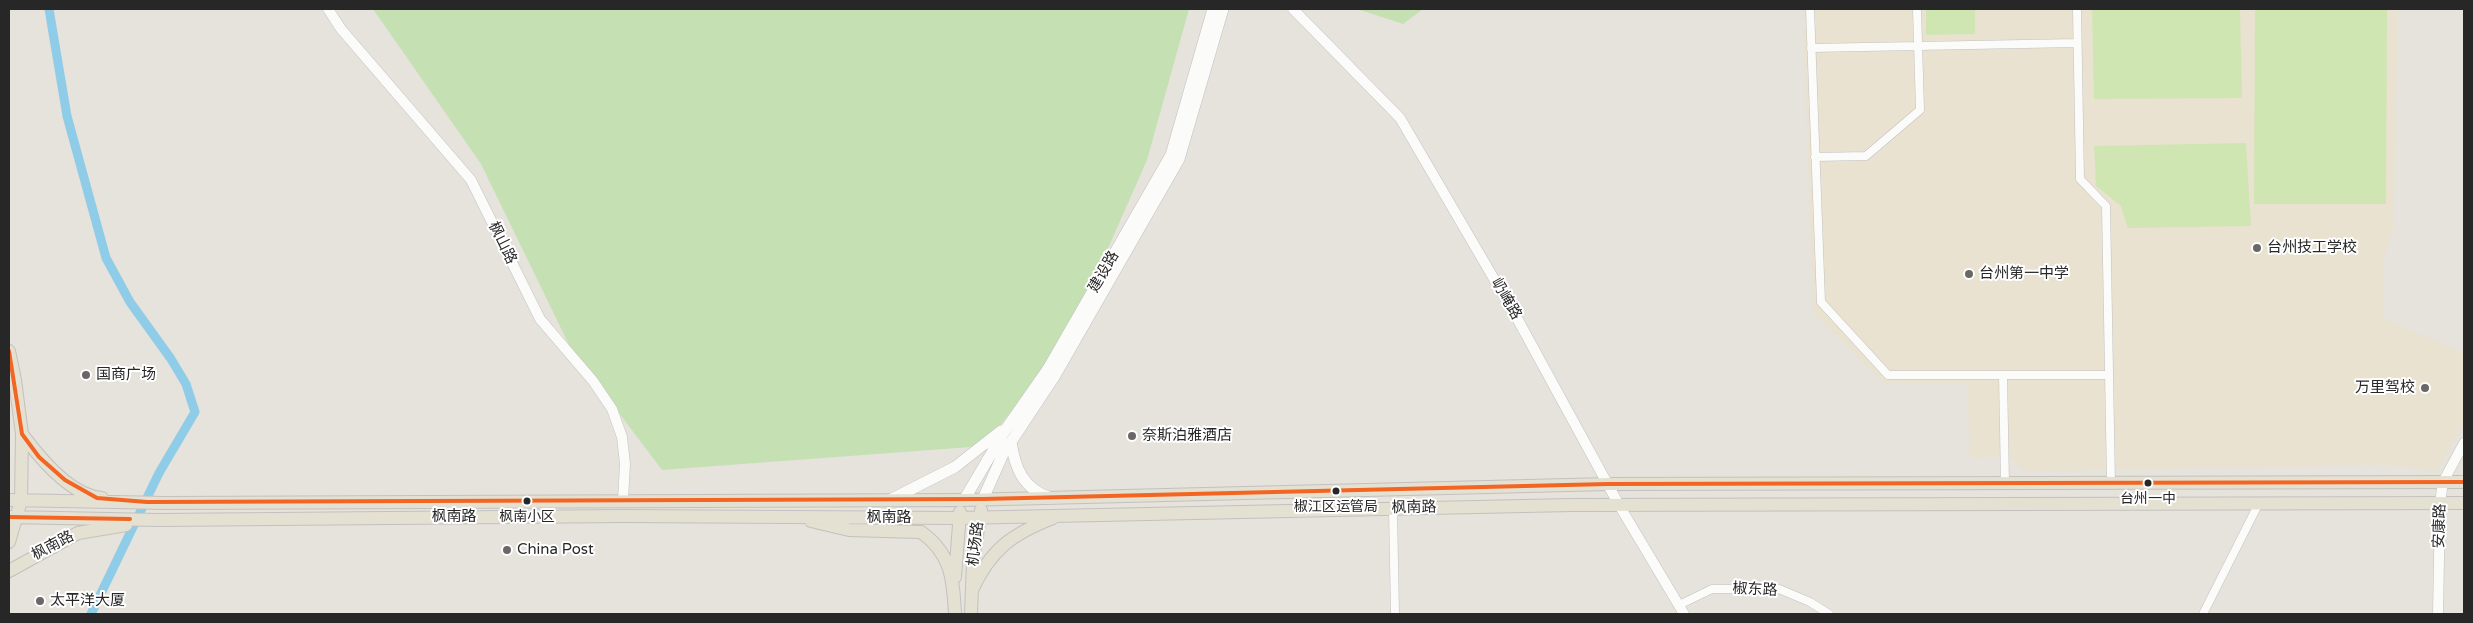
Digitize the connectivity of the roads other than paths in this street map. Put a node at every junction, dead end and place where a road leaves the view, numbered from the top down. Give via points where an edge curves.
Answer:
1 (328, 9) edge
2 (1213, 9) edge
3 (1223, 9) edge
4 (1293, 9) edge
5 (1810, 9) edge
6 (1917, 9) edge
7 (2077, 9) edge
8 (2077, 43) junction
9 (1918, 45) junction
10 (1811, 48) junction
11 (1815, 157) junction
12 (9, 351) edge
13 (2003, 375) junction
14 (2109, 376) junction
15 (1009, 425) junction
16 (22, 434) junction
17 (1011, 442) junction
18 (2464, 443) edge
19 (2443, 482) junction
20 (2464, 482) edge
21 (2005, 483) junction
22 (2111, 483) junction
23 (1608, 484) junction
24 (1051, 498) junction
25 (983, 499) junction
26 (15, 500) edge
27 (623, 500) junction
28 (890, 500) junction
29 (964, 500) junction
30 (125, 501) junction
31 (166, 503) junction
32 (2259, 503) junction
33 (2440, 503) junction
34 (2464, 503) edge
35 (1619, 505) junction
36 (1393, 509) junction
37 (1060, 516) junction
38 (13, 517) edge
39 (798, 517) junction
40 (959, 518) junction
41 (978, 518) junction
42 (158, 520) junction
43 (9, 542) edge
44 (9, 571) edge
45 (972, 590) junction
46 (954, 597) junction
47 (1679, 605) junction
48 (955, 614) edge
49 (971, 614) edge
50 (1395, 614) edge
51 (1684, 614) edge
52 (1829, 614) edge
53 (2203, 614) edge
54 (2438, 614) edge

1 - 27 street, 枫山路 via 341,29 471,180 540,319 593,381 612,409 622,437 625,464
2 - 15 main road, 建设路 via 1171,155 1048,369
3 - 17 main road, 建设路 via 1179,159 1054,377
4 - 23 street, 屷崦路 via 1400,118 1518,320
5 - 10 street
6 - 9 street
7 - 8 street
8 - 9 street
8 - 14 street via 2080,179 2106,206
9 - 10 street
9 - 11 street via 1920,110 1866,156
10 - 11 street
11 - 13 street via 1821,302 1888,375
12 - 16 main road
13 - 14 street
13 - 21 street
14 - 22 street
15 - 28 main road via 955,468
15 - 29 main road, 建设路
16 - 26 main road
16 - 30 main road, 枫南路 via 39,457 80,490 97,498
17 - 24 main road via 1021,478 1028,486
17 - 25 main road, 建设路
18 - 19 street, 安康路
19 - 20 main road, 枫南路
19 - 22 main road, 枫南路
19 - 33 street, 安康路
21 - 22 main road, 枫南路
21 - 23 main road, 枫南路
23 - 24 main road, 枫南路
23 - 35 street, 屷崦路
24 - 25 main road, 枫南路
25 - 29 main road, 枫南路
25 - 41 main road, 机场路
26 - 30 main road, 枫南路
26 - 38 main road
27 - 28 main road, 枫南路
27 - 31 main road, 枫南路
28 - 29 main road, 枫南路
29 - 40 main road, 建设路
30 - 31 main road, 枫南路
30 - 31 main road, 枫南路
32 - 33 main road, 枫南路
32 - 35 main road, 枫南路
32 - 53 street
33 - 34 main road, 枫南路
33 - 54 street, 安康路
35 - 36 main road, 枫南路
35 - 47 street, 屷崦路
36 - 37 main road, 枫南路
36 - 50 street
37 - 41 main road, 枫南路
37 - 45 main road via 1006,541 987,562
38 - 42 main road, 枫南路
38 - 43 main road
39 - 40 main road, 枫南路
39 - 42 main road, 枫南路
39 - 46 main road via 823,526 849,530 921,532 938,548 948,564
40 - 41 main road, 枫南路
40 - 46 main road, 机场路
41 - 45 main road, 机场路
42 - 44 main road, 枫南路 via 78,533
45 - 49 main road, 机场路
46 - 48 main road
47 - 51 street, 屷崦路
47 - 52 street, 椒东路 via 1712,589 1779,589

